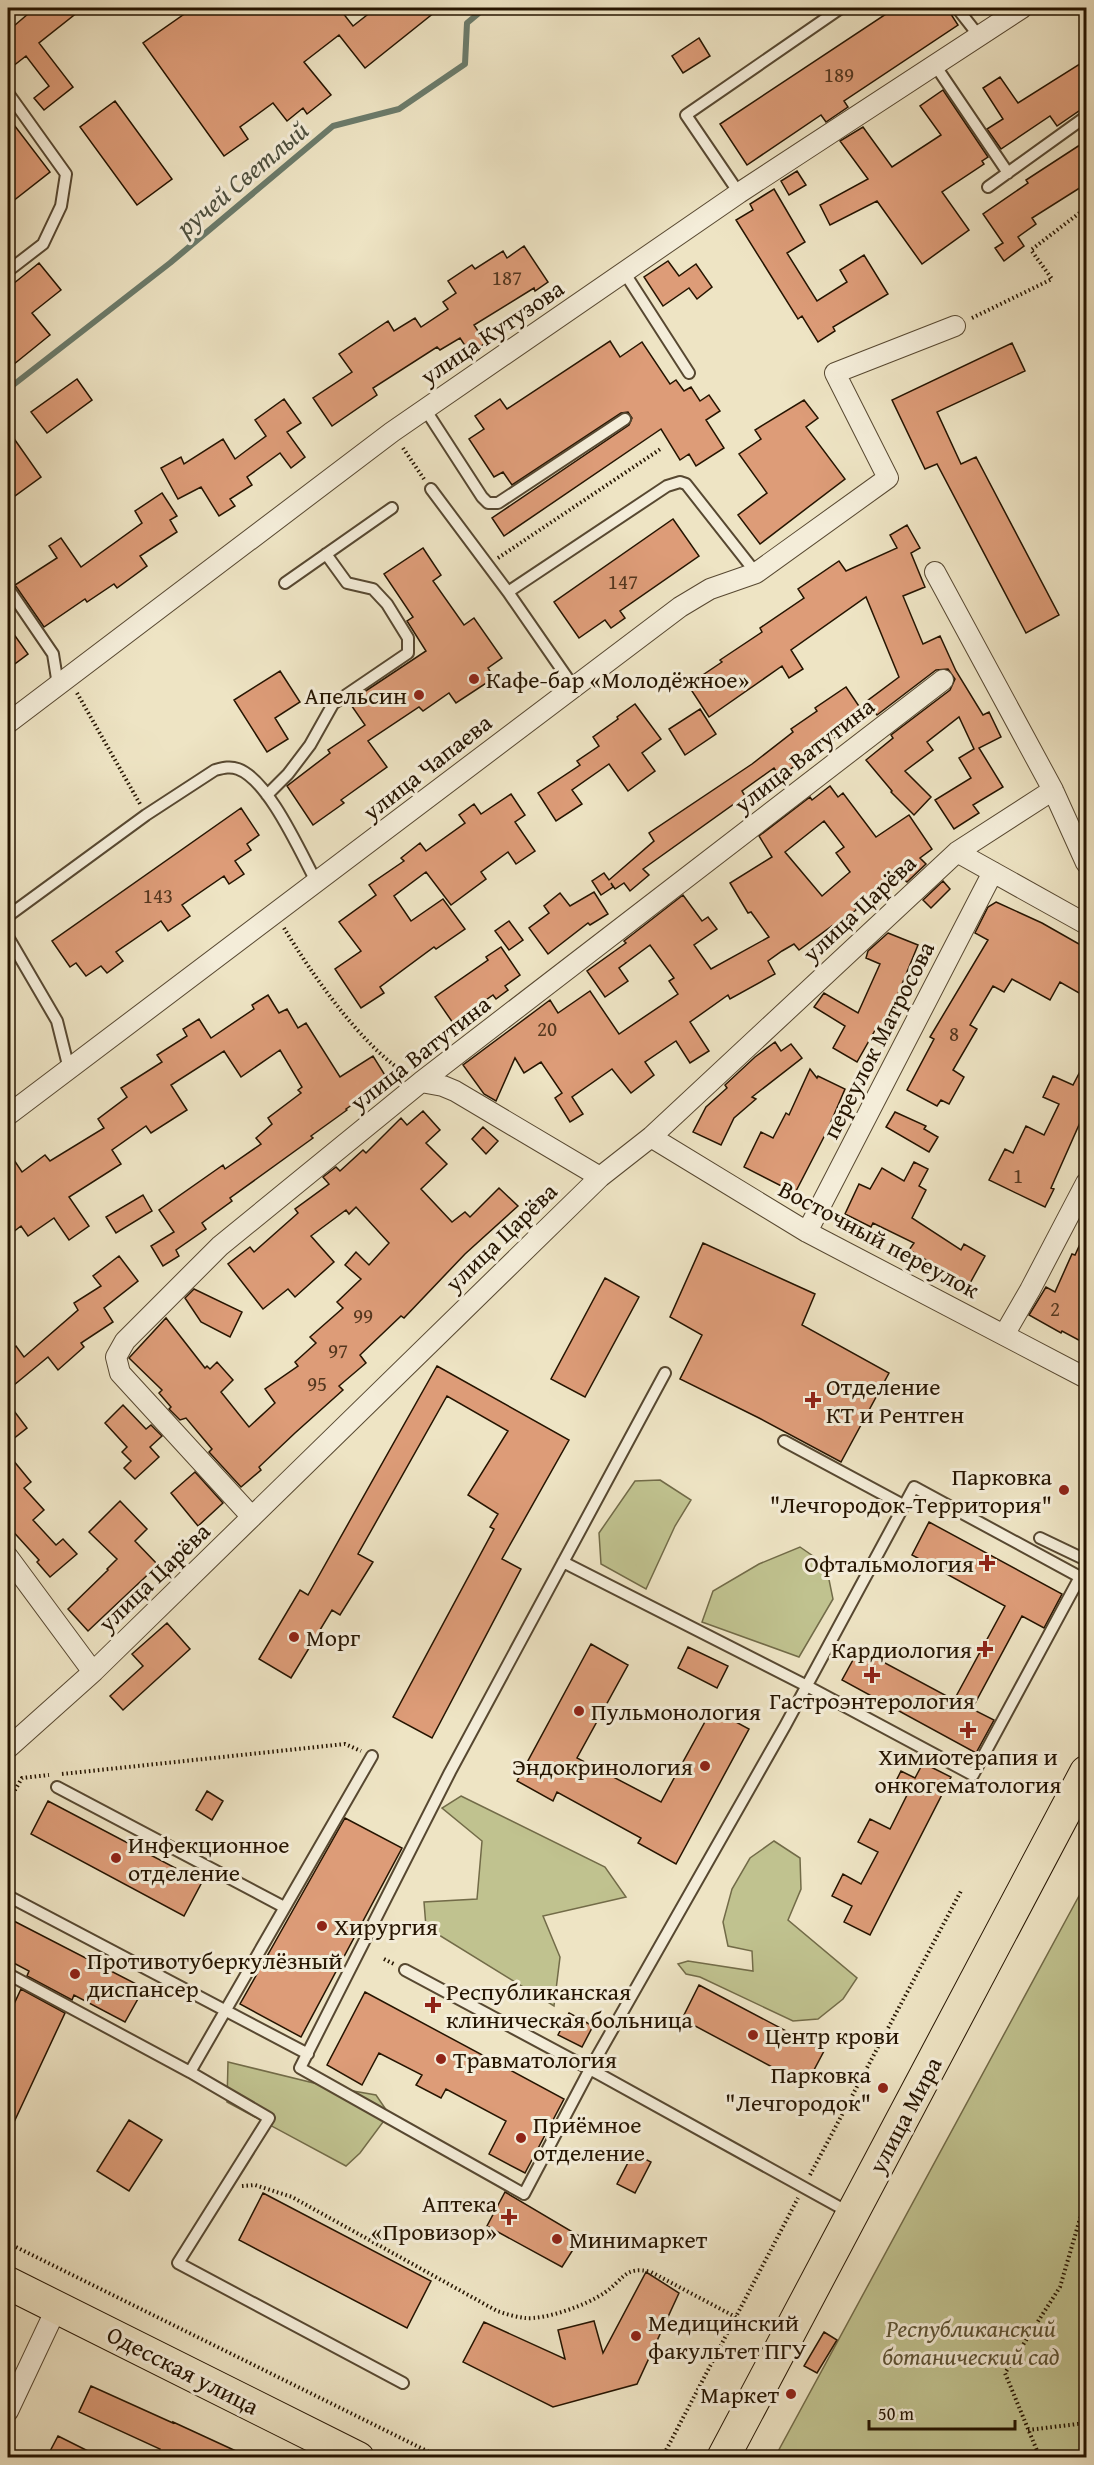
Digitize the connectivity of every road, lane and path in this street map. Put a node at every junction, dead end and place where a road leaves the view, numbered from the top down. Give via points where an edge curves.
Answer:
1 (841, 8) edge
2 (957, 8) edge
3 (1022, 8) edge
4 (979, 36) junction
5 (935, 65) junction
6 (8, 93) edge
7 (1086, 121) edge
8 (1008, 173) junction
9 (988, 187) dead end
10 (740, 193) junction
11 (1086, 208) edge
12 (8, 271) edge
13 (624, 272) junction
14 (955, 326) joint
15 (689, 373) dead end
16 (425, 409) junction
17 (625, 419) dead end
18 (392, 432) junction
19 (662, 448) dead end
20 (431, 489) joint
21 (392, 508) dead end
22 (326, 554) junction
23 (488, 565) junction
24 (935, 572) dead end
25 (756, 573) junction
26 (285, 583) dead end
27 (8, 588) edge
28 (508, 592) junction
29 (942, 680) dead end
30 (62, 681) junction
31 (573, 686) junction
32 (8, 723) edge
33 (1053, 790) junction
34 (267, 795) junction
35 (146, 815) junction
36 (957, 852) junction
37 (1086, 862) edge
38 (993, 872) junction
39 (317, 883) junction
40 (275, 914) junction
41 (8, 916) edge
42 (1086, 924) edge
43 (8, 937) edge
44 (69, 1069) junction
45 (422, 1082) junction
46 (8, 1115) edge
47 (651, 1137) junction
48 (600, 1176) junction
49 (1086, 1183) edge
50 (807, 1232) junction
51 (1004, 1335) junction
52 (665, 1373) dead end
53 (1086, 1378) edge
54 (784, 1441) dead end
55 (903, 1505) junction
56 (252, 1517) junction
57 (1040, 1538) dead end
58 (8, 1557) edge
59 (1086, 1560) edge
60 (563, 1562) junction
61 (93, 1672) junction
62 (805, 1685) junction
63 (8, 1748) edge
64 (372, 1756) joint
65 (1086, 1772) edge
66 (57, 1786) dead end
67 (8, 1802) edge
68 (8, 1896) edge
69 (284, 1907) junction
70 (405, 1970) dead end
71 (8, 1974) edge
72 (225, 2010) junction
73 (308, 2054) junction
74 (590, 2069) junction
75 (190, 2072) junction
76 (224, 2187) junction
77 (1086, 2198) edge
78 (852, 2214) junction
79 (8, 2243) edge
80 (8, 2283) edge
81 (57, 2307) junction
82 (779, 2351) junction
83 (403, 2383) dead end
84 (8, 2411) edge
85 (1086, 2423) edge
86 (1028, 2430) junction
87 (663, 2456) edge
88 (356, 2457) edge
89 (441, 2457) edge
90 (608, 2457) edge
91 (723, 2457) edge
92 (1040, 2457) edge

1 - 10 lane via 686,115
2 - 4 lane
3 - 4 street, улица Кутузова
4 - 5 street, улица Кутузова
5 - 8 lane
5 - 10 street, улица Кутузова
6 - 12 lane via 66,174 61,206 44,244
7 - 8 lane via 1084,118
8 - 9 lane
10 - 13 street, улица Кутузова
11 - 14 path via 1031,250 1052,279
13 - 15 lane
13 - 16 street, улица Кутузова
14 - 25 street, улица Чапаева via 835,373 888,478
16 - 17 lane via 482,497 498,503
16 - 18 street, улица Кутузова
18 - 20 path
18 - 30 street, улица Кутузова
19 - 23 path
20 - 23 lane
21 - 22 lane
22 - 26 lane
22 - 34 lane via 347,583 373,589 387,604 408,638 408,653 333,704 310,745
23 - 28 lane
24 - 33 street
25 - 28 lane via 686,484 680,482 667,486
25 - 31 street, улица Чапаева via 710,589 680,607
27 - 30 lane via 53,654
28 - 31 lane
29 - 45 street, улица Ватутина
30 - 32 street, улица Кутузова
30 - 35 path
31 - 39 street, улица Чапаева
33 - 36 street, улица Царёва
33 - 37 street
34 - 35 lane via 245,772 226,767 215,770
34 - 39 lane
35 - 41 lane
36 - 38 street
36 - 47 street, улица Царёва
38 - 42 street
38 - 50 street, переулок Матросова
39 - 40 street, улица Чапаева
40 - 44 street, улица Чапаева
40 - 45 path via 350,1022 395,1066
43 - 44 lane via 57,1021
44 - 46 street, улица Чапаева
45 - 48 street via 455,1091
45 - 56 street, улица Ватутина via 220,1246 125,1341 116,1357 120,1373
47 - 48 street, улица Царёва
47 - 50 street, Восточный переулок
48 - 56 street, улица Царёва
49 - 51 street
50 - 51 street, Восточный переулок
51 - 53 street, Восточный переулок
52 - 60 lane
54 - 55 lane
55 - 62 lane
55 - 62 lane via 914,1487 1080,1577 973,1775
56 - 61 street, улица Царёва
57 - 59 lane
58 - 61 street
60 - 62 lane
60 - 73 lane via 450,1772
61 - 63 street, улица Царёва
62 - 74 lane
64 - 67 path via 345,1744 22,1778
64 - 69 lane
65 - 78 main road, улица Мира
66 - 69 lane
68 - 72 lane
69 - 72 lane
70 - 74 lane
71 - 75 lane
72 - 73 lane
72 - 75 lane
73 - 74 lane via 300,2068 524,2194
74 - 78 lane
75 - 76 lane via 269,2118
76 - 82 path via 255,2185 292,2198 497,2311 526,2318 560,2313 604,2293 625,2274 639,2268
76 - 83 lane via 178,2263
77 - 86 path via 1060,2287 1005,2373
78 - 82 main road, улица Мира
79 - 89 path
80 - 81 main road, Одесская улица
81 - 84 street
81 - 88 main road, Одесская улица
82 - 91 main road, улица Мира
85 - 86 path
86 - 92 path
87 - 90 path

